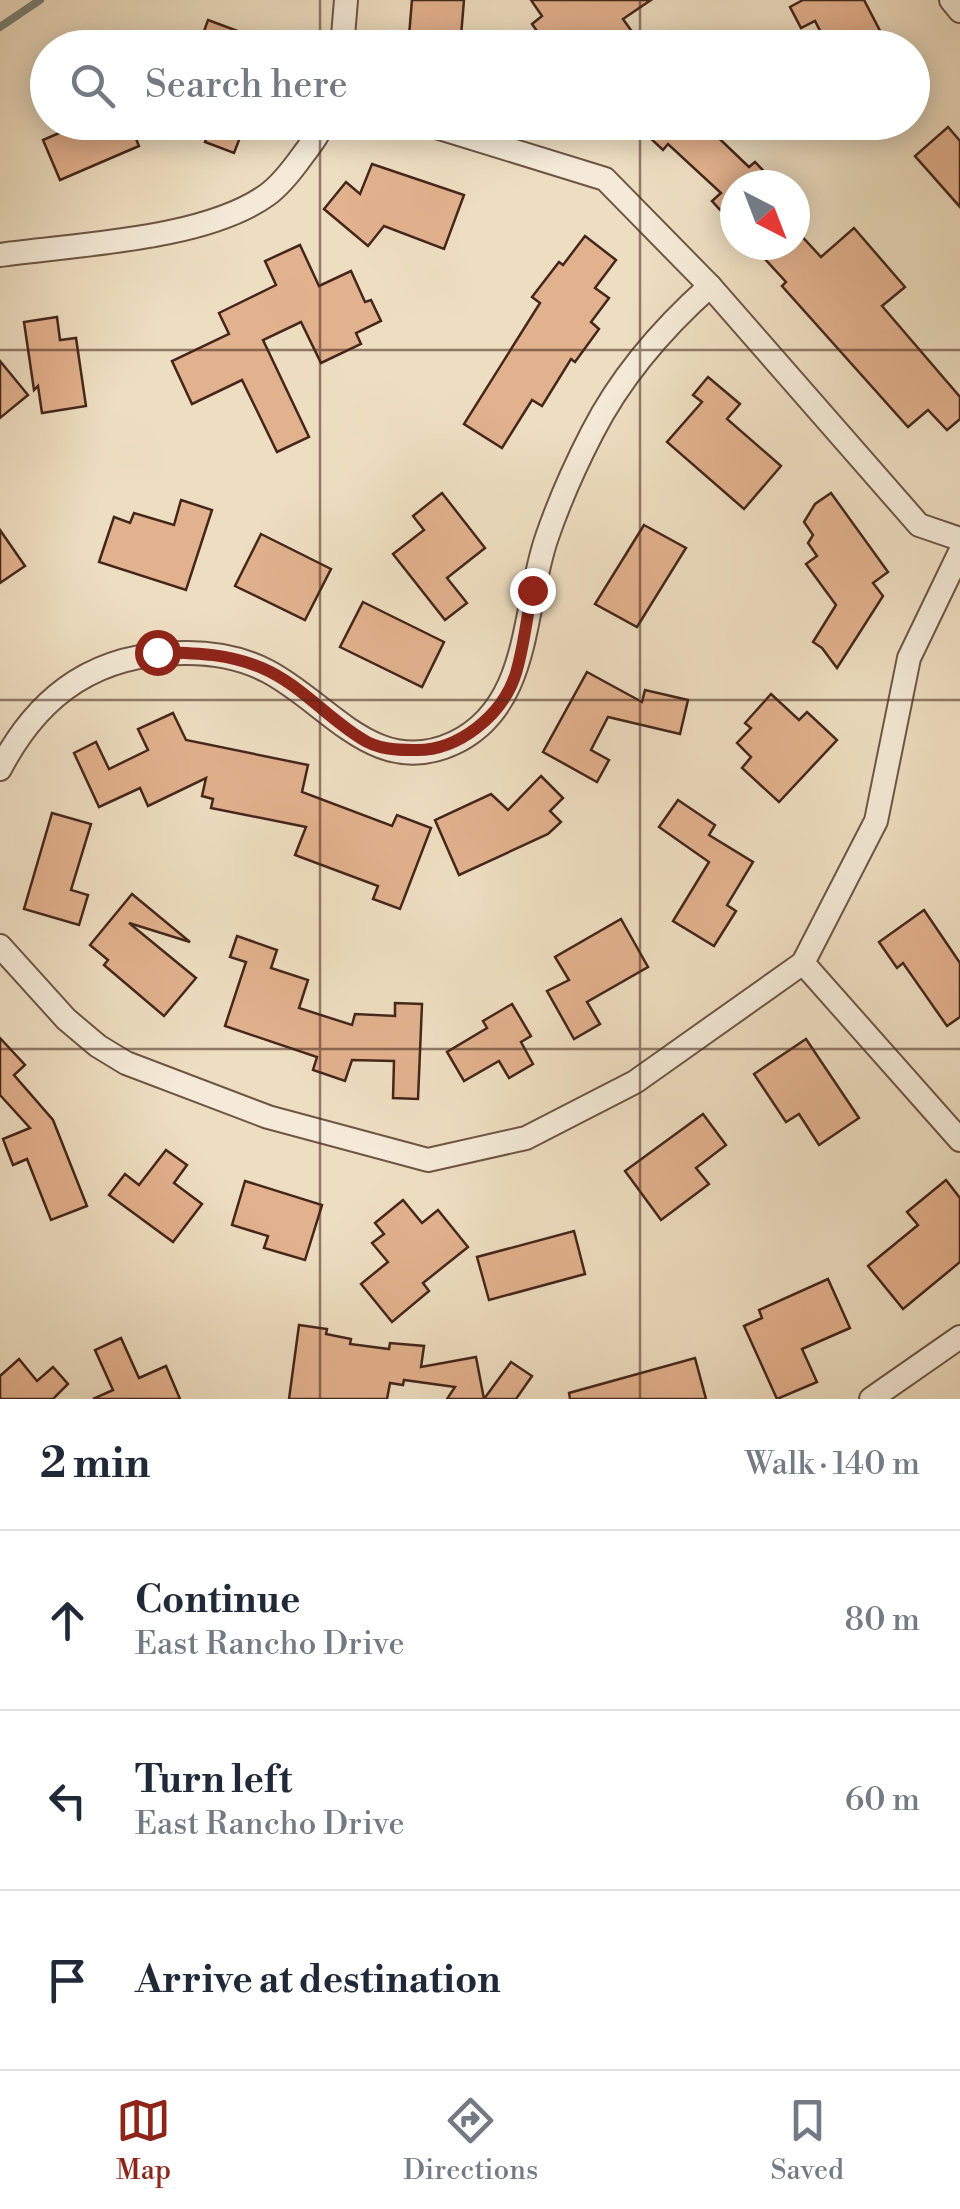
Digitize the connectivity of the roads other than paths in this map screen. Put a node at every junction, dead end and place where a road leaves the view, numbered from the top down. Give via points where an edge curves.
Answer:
1 (346, 0) edge
2 (951, 0) edge
3 (960, 11) edge
4 (344, 30) edge
5 (314, 140) edge
6 (478, 140) edge
7 (0, 255) edge
8 (710, 286) junction
9 (960, 538) edge
10 (960, 552) edge
11 (0, 769) edge
12 (0, 946) edge
13 (802, 963) junction
14 (960, 1140) edge
15 (960, 1336) edge
16 (871, 1399) edge

1 - 4 street
2 - 3 street
5 - 7 street via 270,193 236,213 177,230
6 - 8 street via 605,179
8 - 9 street via 919,525
8 - 11 street via 642,358 594,429 546,538 516,674 477,728 427,751 391,750 366,742 266,670 231,656 157,652 115,660 75,680 41,709
10 - 13 street via 909,658 876,821
12 - 13 street via 66,1019 126,1063 268,1116 428,1160 526,1138 636,1082
13 - 14 street
15 - 16 street

